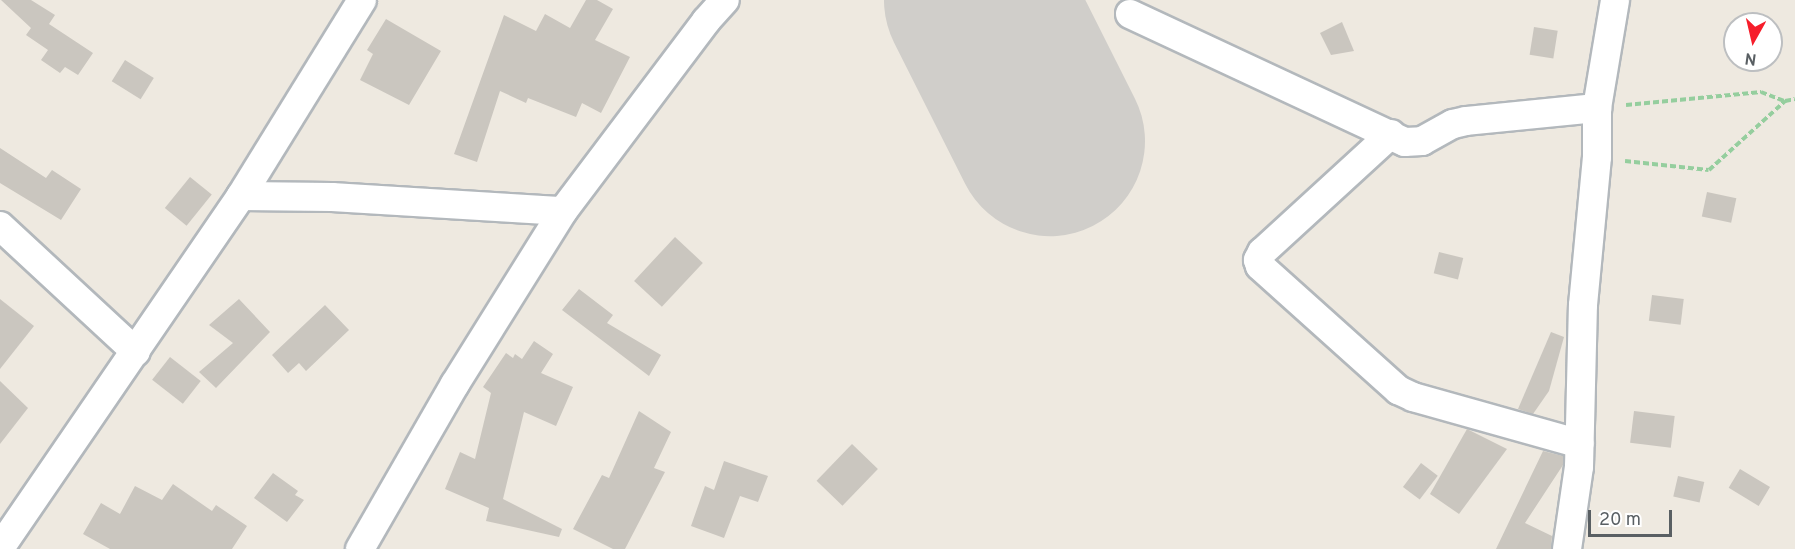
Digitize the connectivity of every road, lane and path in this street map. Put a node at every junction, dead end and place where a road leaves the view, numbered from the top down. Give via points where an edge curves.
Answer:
1 (362, 0) edge
2 (725, 0) edge
3 (1615, 0) edge
4 (1130, 14) dead end
5 (1795, 99) edge
6 (1785, 100) junction
7 (1597, 108) junction
8 (1391, 134) junction
9 (1597, 157) junction
10 (241, 196) junction
11 (563, 211) junction
12 (0, 226) edge
13 (136, 352) junction
14 (1580, 444) junction
15 (1, 546) edge
16 (360, 549) edge
17 (1567, 549) edge

1 - 10 street
2 - 11 street
3 - 7 street
4 - 8 street
5 - 6 path
6 - 7 path via 1761,92
6 - 9 path via 1709,170
7 - 8 street via 1459,122 1413,143
7 - 9 street
8 - 14 street via 1262,252 1260,266 1398,390
9 - 14 street via 1583,305
10 - 11 street via 332,197
10 - 13 street
11 - 16 street via 455,384
12 - 13 street
13 - 15 street
14 - 17 street

